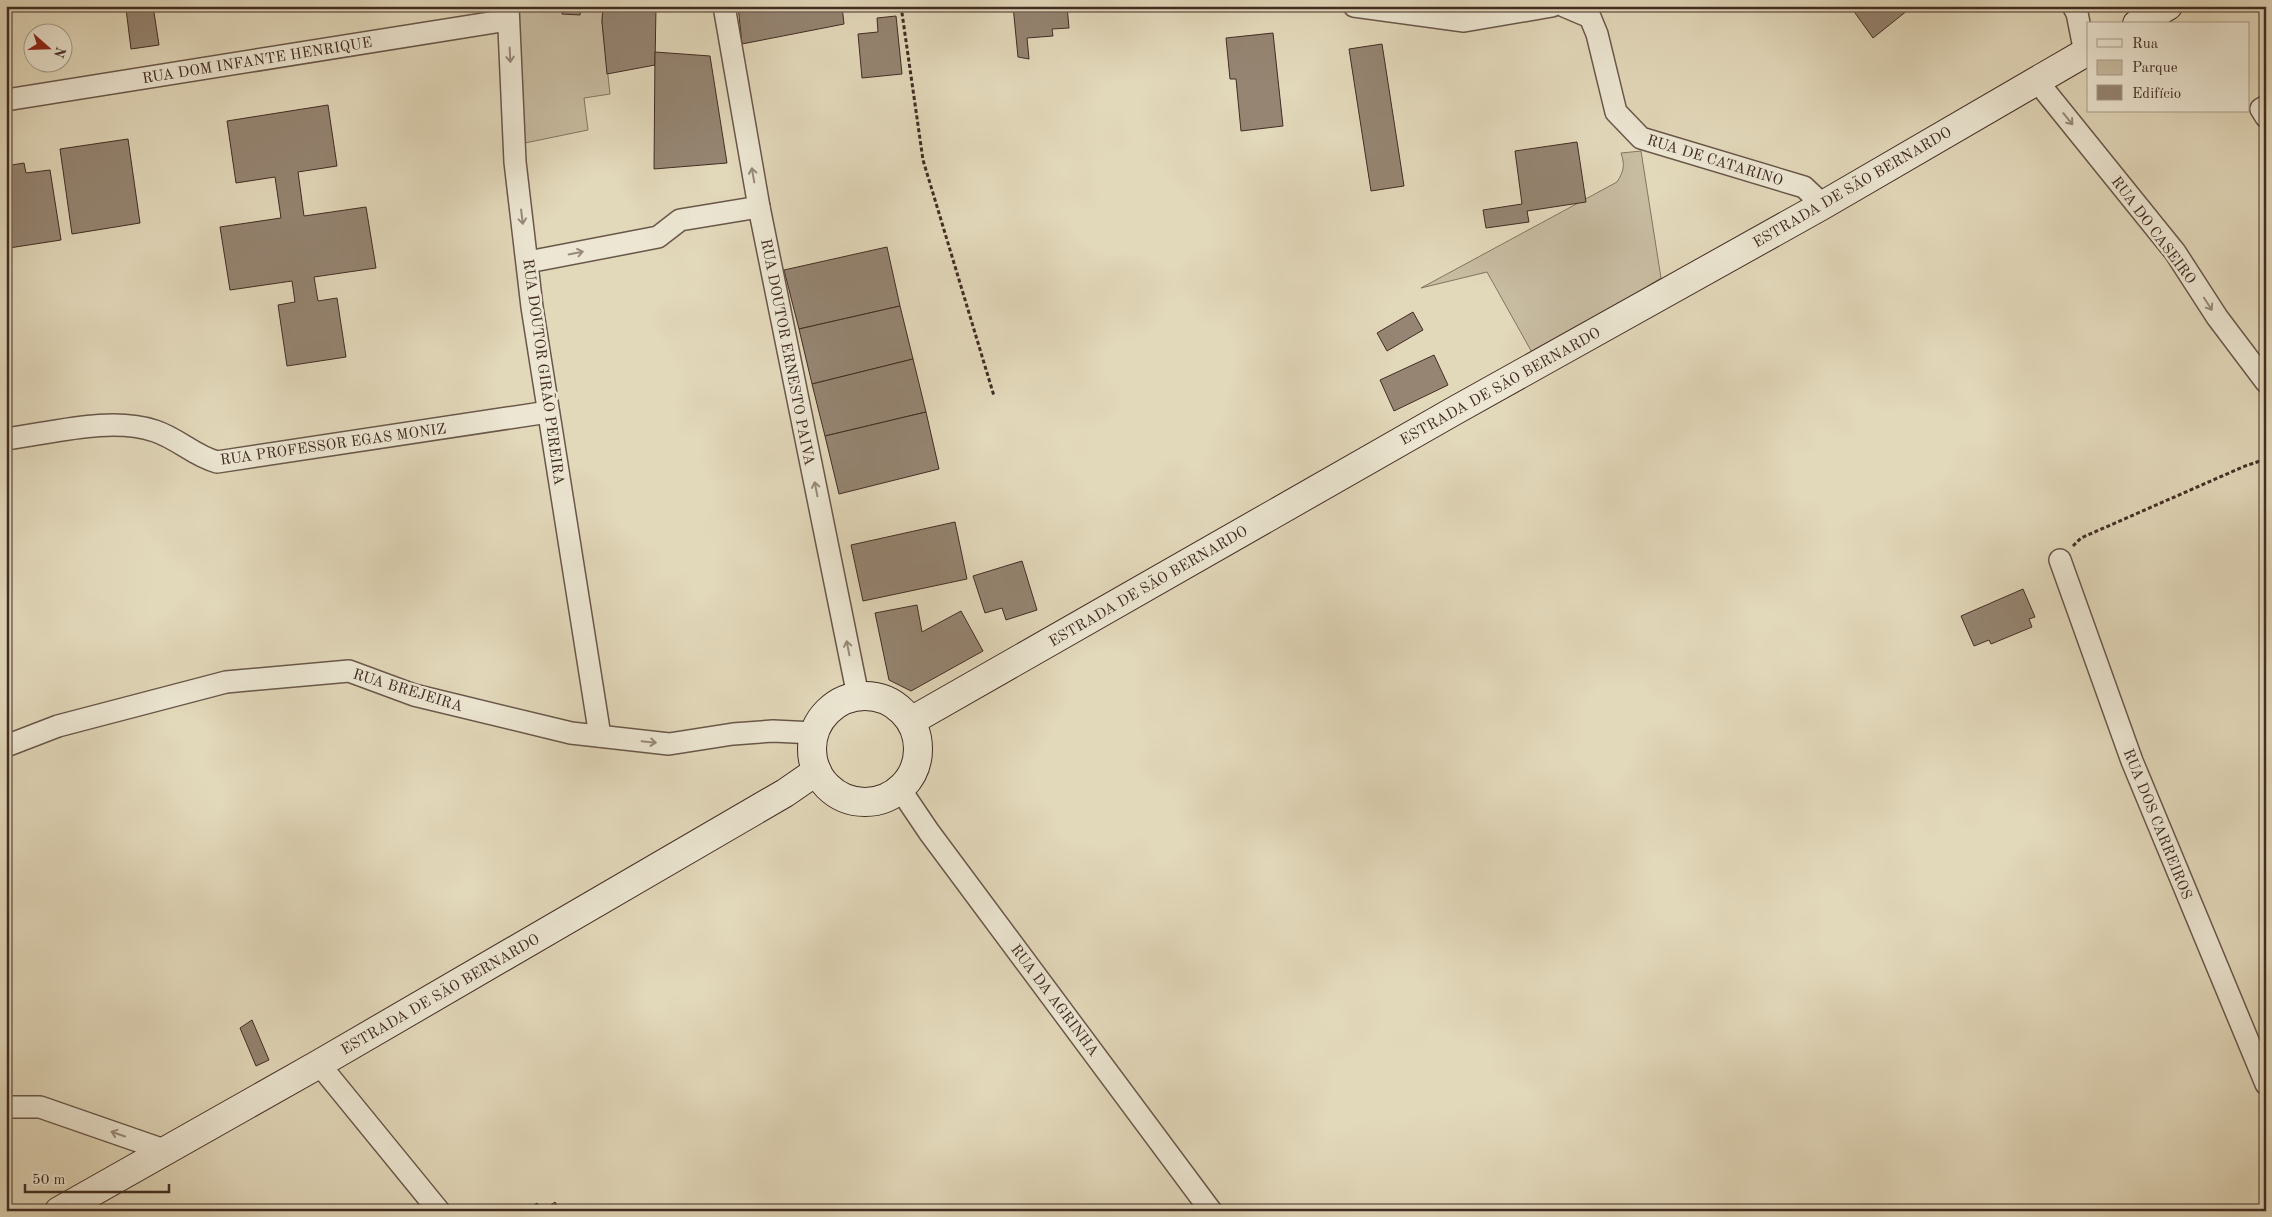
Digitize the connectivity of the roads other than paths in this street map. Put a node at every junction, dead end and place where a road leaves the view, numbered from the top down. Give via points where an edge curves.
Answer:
1 (724, 6) edge
2 (1354, 6) edge
3 (1552, 6) edge
4 (1564, 6) edge
5 (2073, 6) edge
6 (2168, 6) edge
7 (1593, 12) edge
8 (508, 13) edge
9 (2140, 22) edge
10 (2086, 52) edge
11 (2037, 81) junction
12 (6, 100) edge
13 (2266, 106) edge
14 (2266, 117) edge
15 (1823, 205) junction
16 (759, 207) junction
17 (528, 262) junction
18 (2266, 382) edge
19 (548, 412) junction
20 (6, 439) edge
21 (2060, 560) road end
22 (858, 696) junction
23 (911, 721) junction
24 (815, 733) junction
25 (600, 736) junction
26 (6, 746) edge
27 (817, 771) junction
28 (900, 790) junction
29 (319, 1064) junction
30 (2266, 1084) edge
31 (6, 1107) edge
32 (164, 1150) junction
33 (59, 1211) edge
34 (439, 1211) edge
35 (1211, 1211) edge

16 -> 1 street, RUA DOUTOR ERNESTO PAIVA
2 - 3 street via 1464,21
4 - 7 street, RUA DE CATARINO
5 - 10 street
6 - 9 main road
7 - 15 street, RUA DE CATARINO via 1616,112 1641,138 1804,187
8 - 12 street, RUA DOM INFANTE HENRIQUE
8 -> 17 street, RUA DOUTOR GIRÃO PEREIRA via 515,162
10 - 11 main road, ESTRADA DE SÃO BERNARDO
11 - 15 main road, ESTRADA DE SÃO BERNARDO
11 -> 18 street, RUA DO CASEIRO via 2175,252 2217,317
13 - 14 street via 2261,109
15 - 23 main road, ESTRADA DE SÃO BERNARDO
17 -> 16 street via 658,237 680,220
22 -> 16 street, RUA DOUTOR ERNESTO PAIVA
17 - 19 street, RUA DOUTOR GIRÃO PEREIRA
19 - 20 street, RUA PROFESSOR EGAS MONIZ via 217,462 203,458 179,441 153,430 112,424
19 - 25 street, RUA DOUTOR GIRÃO PEREIRA
21 - 30 street, RUA DOS CARREIROS via 2136,770
22 - 23 main road via 888,700
22 - 24 main road via 831,708
23 - 28 main road via 917,735 916,765
25 -> 24 street, RUA BREJEIRA via 669,744 743,733
24 - 27 main road via 813,759
25 - 26 street, RUA BREJEIRA via 571,733 414,695 348,672 226,682 58,726
27 - 28 main road via 838,795 854,801 870,802
27 - 29 main road, ESTRADA DE SÃO BERNARDO via 785,793
28 - 35 street, RUA DA AGRINHA
29 - 32 main road, ESTRADA DE SÃO BERNARDO
29 - 34 street
32 -> 31 street via 40,1107
32 - 33 main road, ESTRADA DE SÃO BERNARDO

